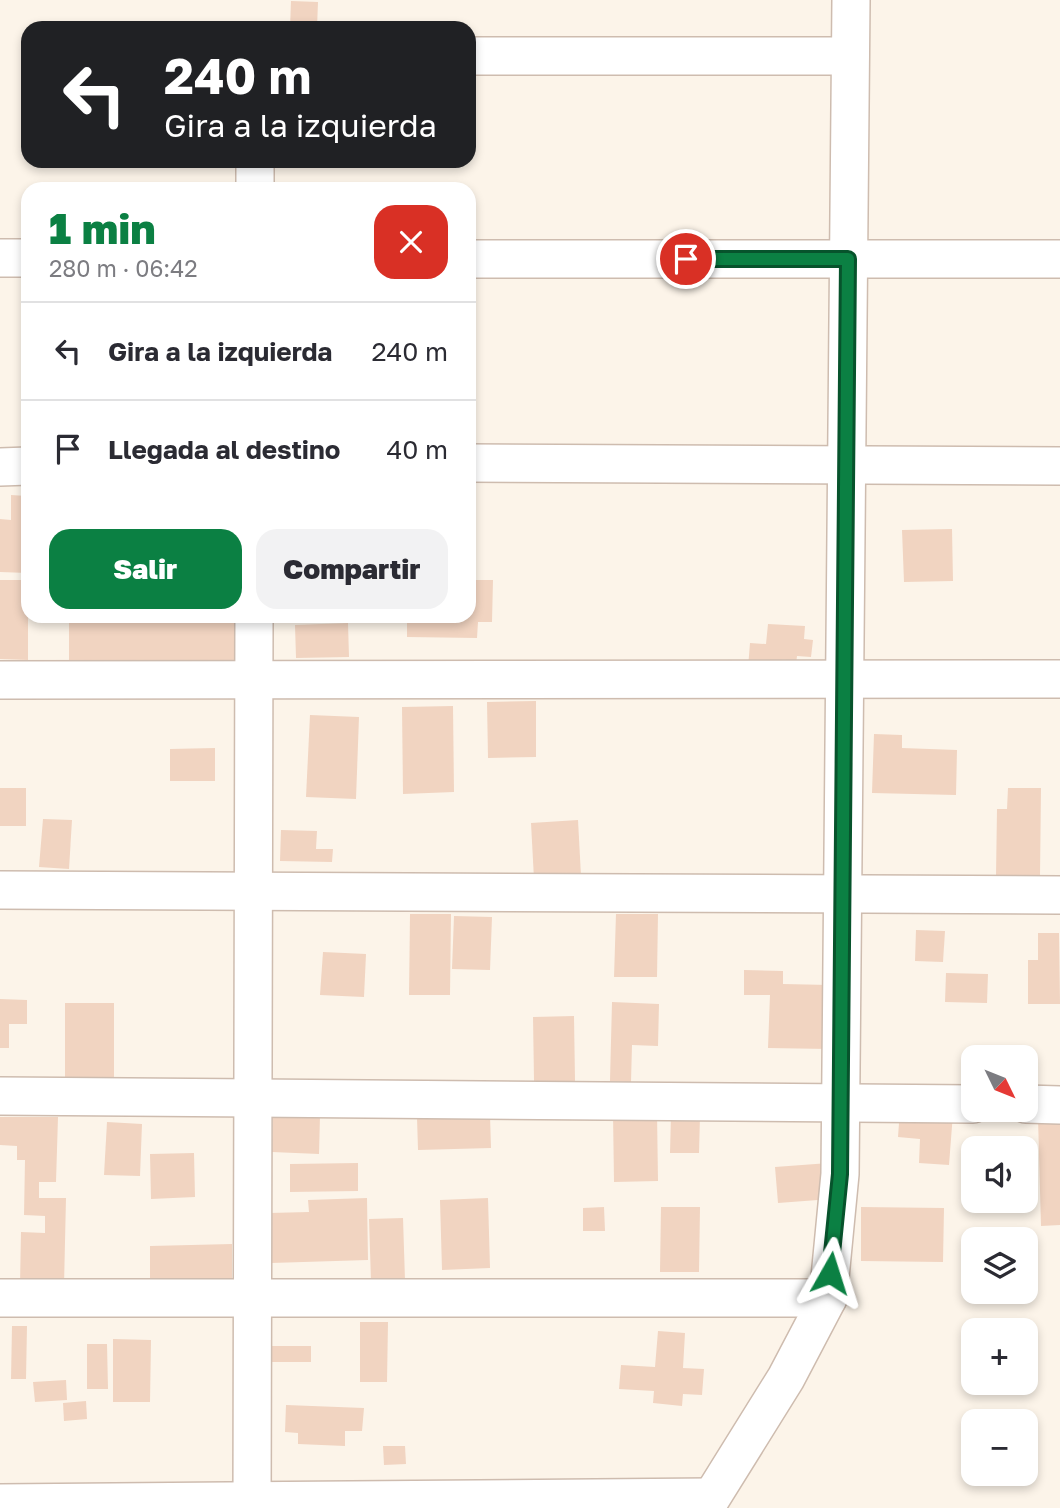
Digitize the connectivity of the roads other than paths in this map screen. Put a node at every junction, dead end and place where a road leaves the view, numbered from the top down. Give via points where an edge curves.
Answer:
1 (851, 0) edge
2 (476, 56) edge
3 (850, 56) junction
4 (0, 258) edge
5 (21, 258) edge
6 (476, 259) edge
7 (848, 259) junction
8 (1060, 259) edge
9 (476, 463) edge
10 (846, 465) junction
11 (21, 466) edge
12 (1060, 466) edge
13 (0, 467) edge
14 (254, 623) edge
15 (844, 679) junction
16 (1060, 679) edge
17 (0, 680) edge
18 (254, 680) junction
19 (0, 890) edge
20 (253, 891) junction
21 (842, 895) junction
22 (1060, 895) edge
23 (0, 1096) edge
24 (253, 1098) junction
25 (841, 1103) junction
26 (961, 1104) edge
27 (1038, 1104) edge
28 (1060, 1105) edge
29 (0, 1298) edge
30 (828, 1298) junction
31 (252, 1299) junction
32 (0, 1503) edge
33 (708, 1503) edge
34 (252, 1504) edge

1 - 3 street
2 - 3 street
3 - 7 street
4 - 5 street
6 - 7 street
7 - 8 street
7 - 10 street
9 - 10 street
10 - 12 street
10 - 15 street
11 - 13 street
14 - 18 street
15 - 16 street
15 - 18 street
15 - 21 street
17 - 18 street
18 - 20 street
19 - 20 street
20 - 21 street
20 - 24 street
21 - 22 street
21 - 25 street
23 - 24 street
24 - 25 street
24 - 31 street
25 - 26 street
25 - 30 street via 840,1174
27 - 28 street
29 - 31 street
30 - 31 street
30 - 33 street via 786,1378
31 - 34 street
32 - 34 street
33 - 34 street

